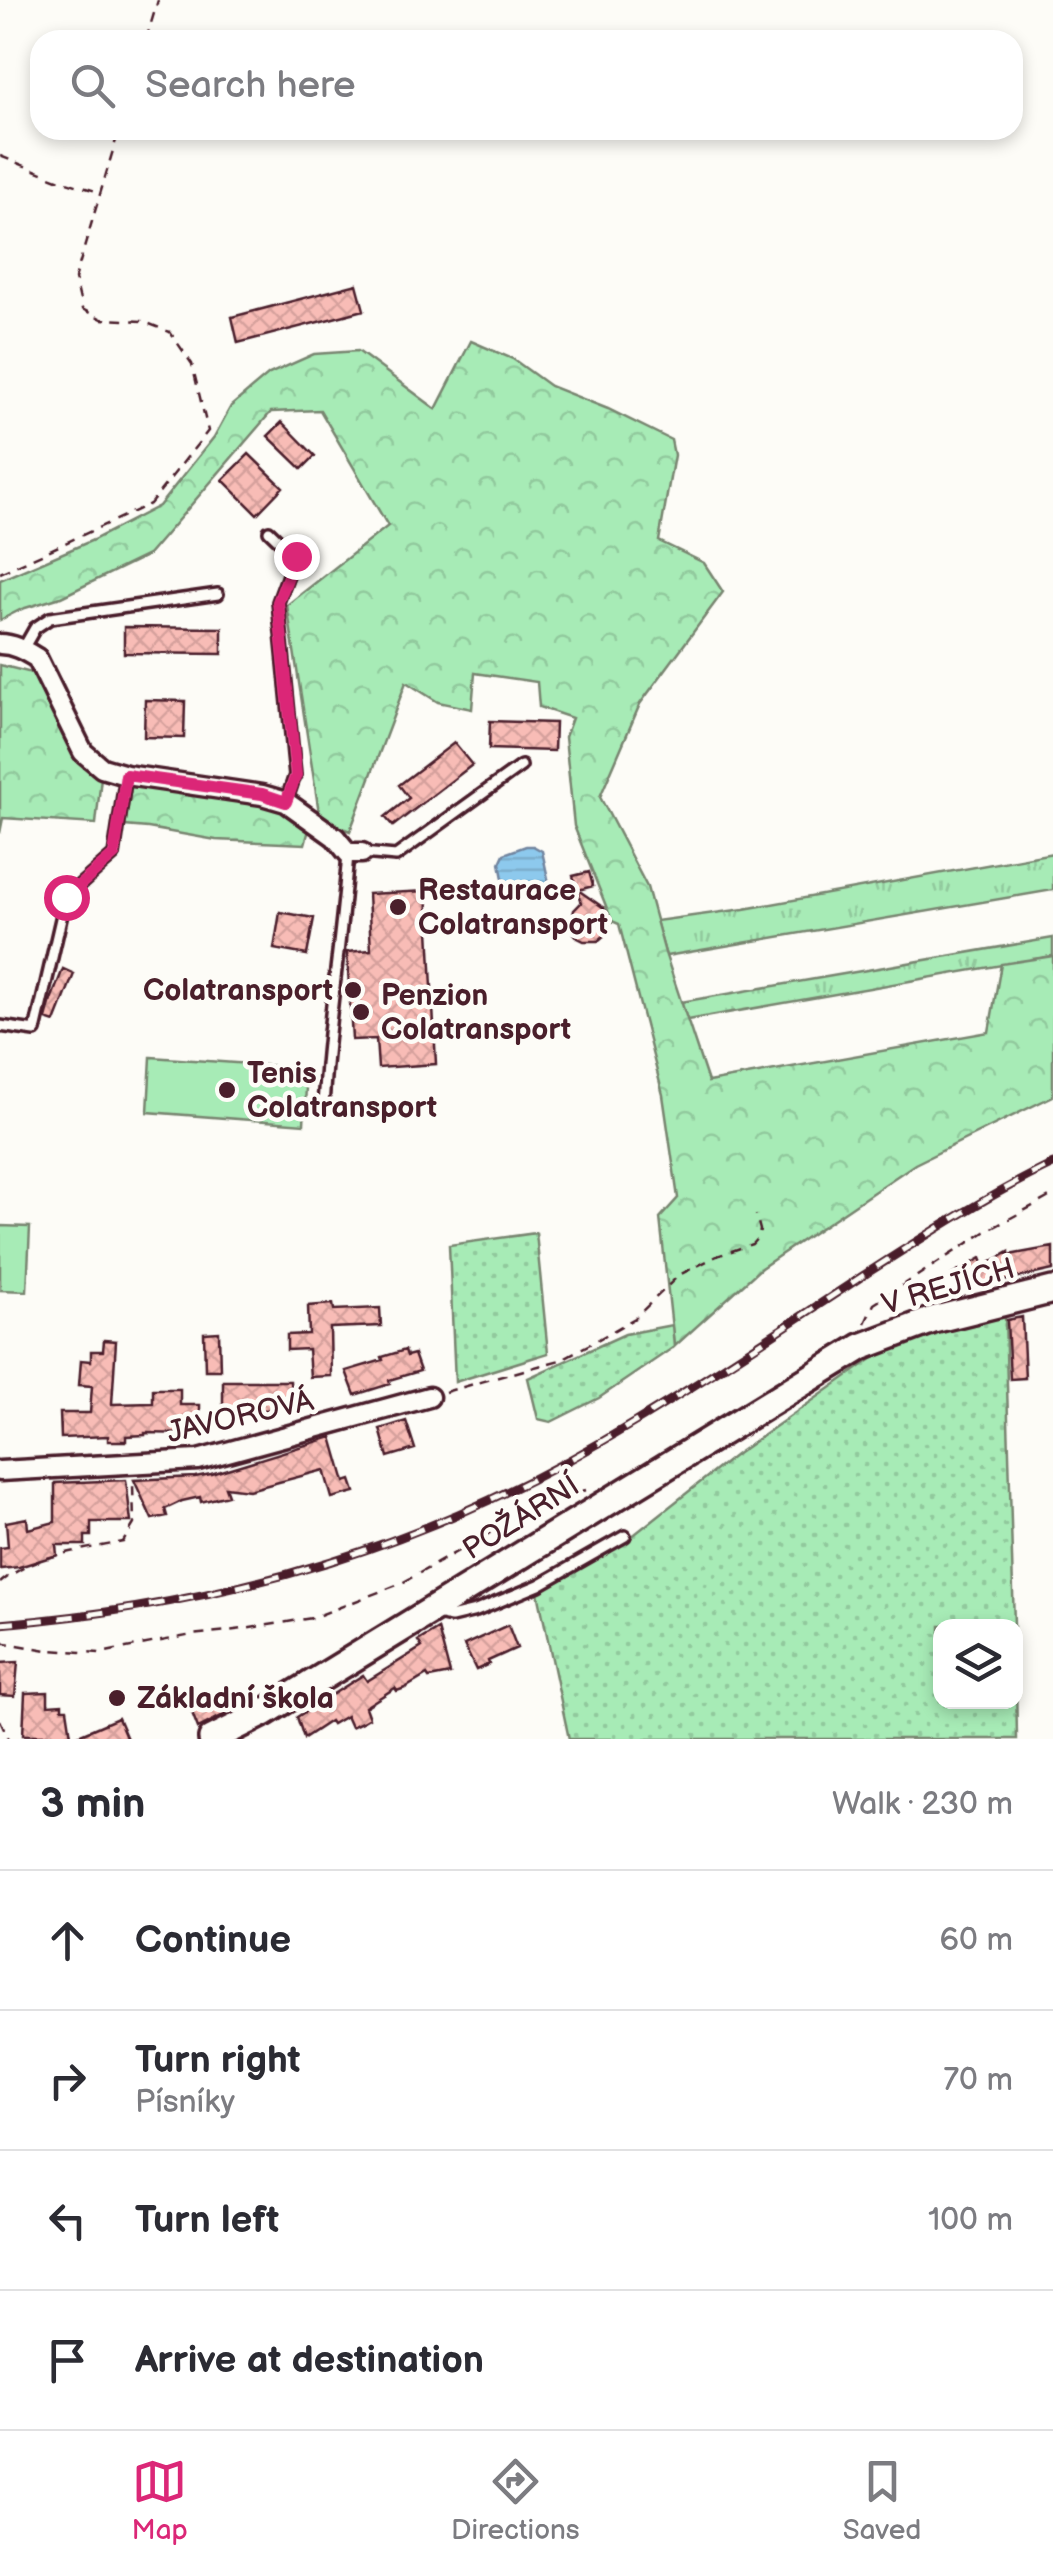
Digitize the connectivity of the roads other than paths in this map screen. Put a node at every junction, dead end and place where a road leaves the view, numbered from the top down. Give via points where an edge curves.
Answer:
1 (270, 532) dead end
2 (218, 594) dead end
3 (0, 644) edge
4 (23, 650) junction
5 (522, 766) dead end
6 (126, 775) junction
7 (286, 802) junction
8 (355, 853) junction
9 (0, 1026) edge
10 (322, 1108) dead end
11 (1053, 1290) edge
12 (860, 1340) joint
13 (429, 1397) road end
14 (0, 1470) edge
15 (625, 1536) dead end
16 (428, 1612) junction
17 (212, 1739) edge

1 - 7 lane via 296,556 278,602 296,775
2 - 4 lane via 50,618 34,628
3 - 4 street
4 - 6 street via 36,658 83,752 102,768
5 - 8 lane via 396,856
6 - 7 street
6 - 9 lane via 114,855 66,897 35,1031
7 - 8 street
8 - 10 lane
11 - 12 street, V REJÍCH
12 - 16 street, POŽÁRNÍ
13 - 14 street, JAVOROVÁ via 198,1460
15 - 16 lane via 539,1585 476,1611 451,1618
16 - 17 street, POŽÁRNÍ

